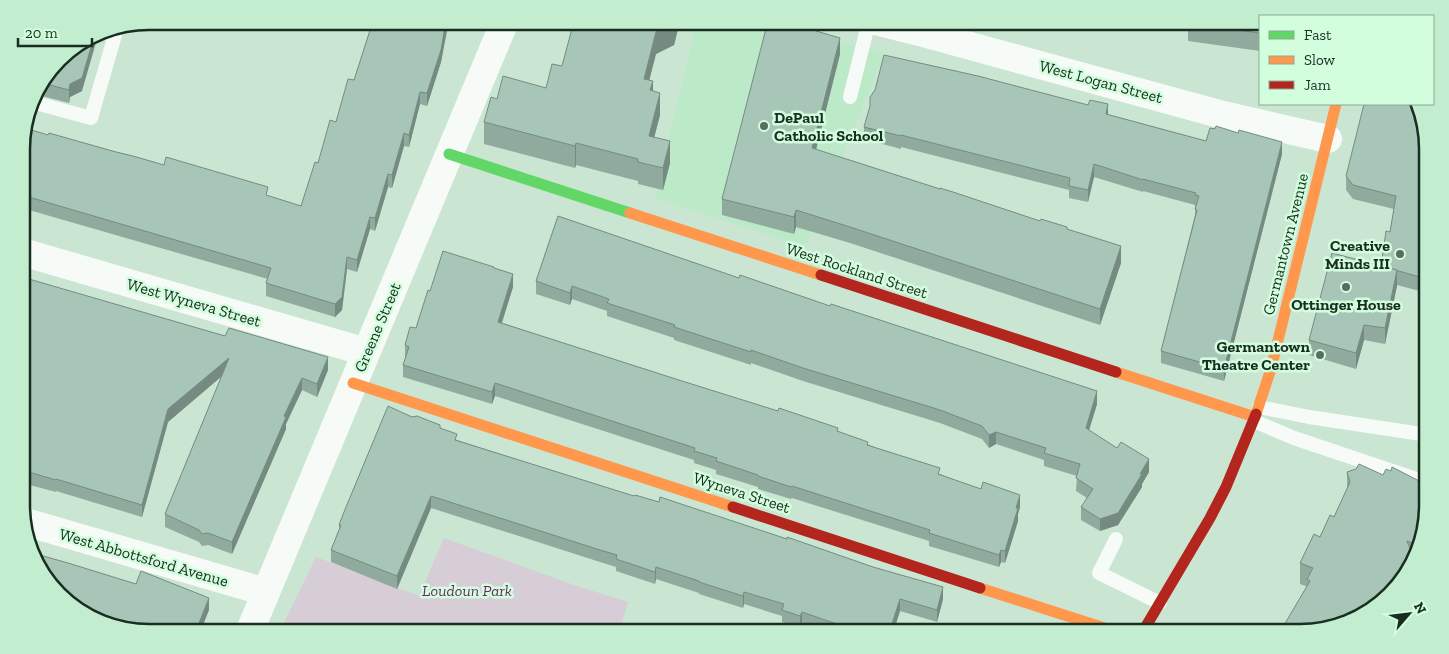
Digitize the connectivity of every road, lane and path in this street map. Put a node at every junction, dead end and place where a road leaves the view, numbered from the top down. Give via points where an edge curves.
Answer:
1 (501, 30) edge
2 (867, 30) edge
3 (934, 30) edge
4 (115, 35) edge
5 (850, 97) dead end
6 (39, 104) edge
7 (1336, 105) edge
8 (1328, 138) junction
9 (449, 154) junction
10 (30, 254) edge
11 (366, 352) junction
12 (353, 383) junction
13 (1256, 415) junction
14 (1419, 433) edge
15 (1419, 481) edge
16 (32, 524) edge
17 (1116, 539) dead end
18 (266, 592) junction
19 (1160, 603) junction
20 (253, 624) edge
21 (1095, 624) edge
22 (1147, 624) edge

1 - 9 street, Greene Street
2 - 5 lane
3 - 8 street, West Logan Street via 1224,115
4 - 6 lane via 91,118
7 - 8 street, Germantown Avenue
8 - 13 street, Germantown Avenue via 1278,341
9 - 11 street, Greene Street
9 - 13 street, West Rockland Street
10 - 11 street, West Wyneva Street
11 - 12 street, Greene Street
12 - 18 street, Greene Street
12 - 21 street, Wyneva Street
13 - 14 lane via 1309,417
13 - 15 lane via 1294,438
13 - 19 street, Germantown Avenue via 1214,510
16 - 18 street, West Abbottsford Avenue
17 - 19 lane via 1098,573
18 - 20 street, Greene Street
19 - 22 street, Germantown Avenue

